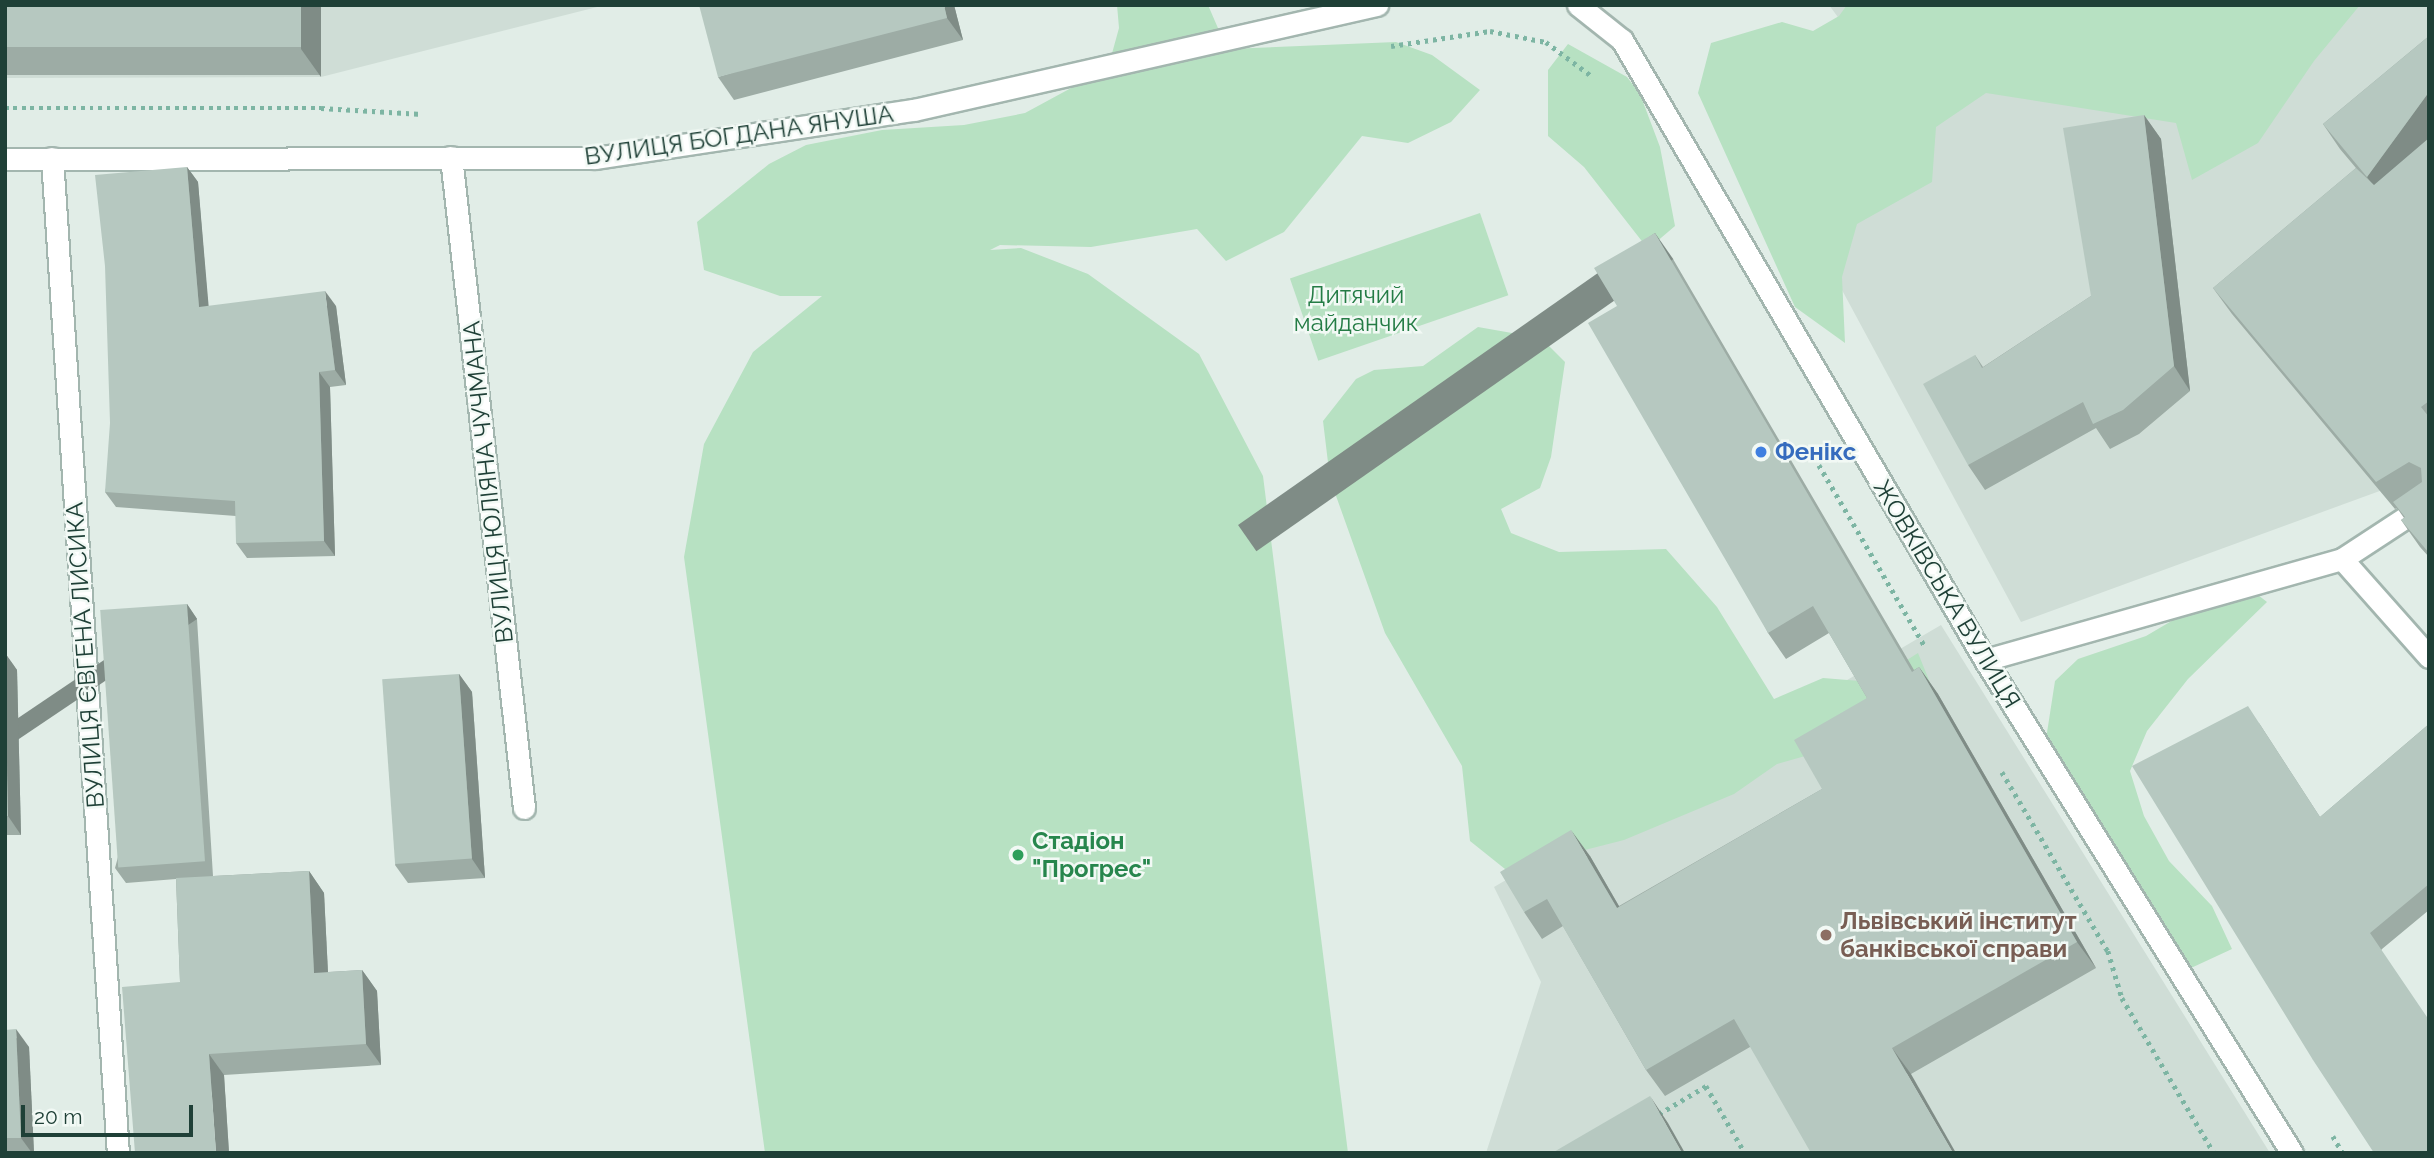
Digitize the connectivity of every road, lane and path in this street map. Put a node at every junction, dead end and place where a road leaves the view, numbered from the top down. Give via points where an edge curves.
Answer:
1 (1377, 5) edge
2 (1578, 5) edge
3 (1383, 48) dead end
4 (1599, 87) dead end
5 (5, 108) edge
6 (430, 114) dead end
7 (451, 157) junction
8 (52, 158) junction
9 (5, 159) edge
10 (1818, 463) dead end
11 (2429, 502) edge
12 (2342, 559) junction
13 (1930, 653) dead end
14 (2429, 657) edge
15 (1985, 660) junction
16 (1998, 765) dead end
17 (524, 808) dead end
18 (1649, 1120) edge
19 (118, 1153) edge
20 (1745, 1153) edge
21 (2214, 1153) edge
22 (2292, 1153) edge

1 - 7 street, ВУЛИЦЯ БОГДАНА ЯНУША via 914,110 595,158
2 - 15 street, ЖОВКІВСЬКА ВУЛИЦЯ via 1622,40
3 - 4 path via 1490,31 1546,42 1592,75
5 - 6 path via 321,108
7 - 8 street, ВУЛИЦЯ БОГДАНА ЯНУША
7 - 17 street, ВУЛИЦЯ ЮЛІЯНА ЧУЧМАНА
8 - 9 street, ВУЛИЦЯ БОГДАНА ЯНУША
8 - 19 street, ВУЛИЦЯ ЄВГЕНА ЛИСИКА
10 - 13 path
11 - 12 street
12 - 14 street
12 - 15 street
15 - 22 street, ЖОВКІВСЬКА ВУЛИЦЯ
16 - 21 path via 2108,951 2122,998
18 - 20 path via 1706,1086

